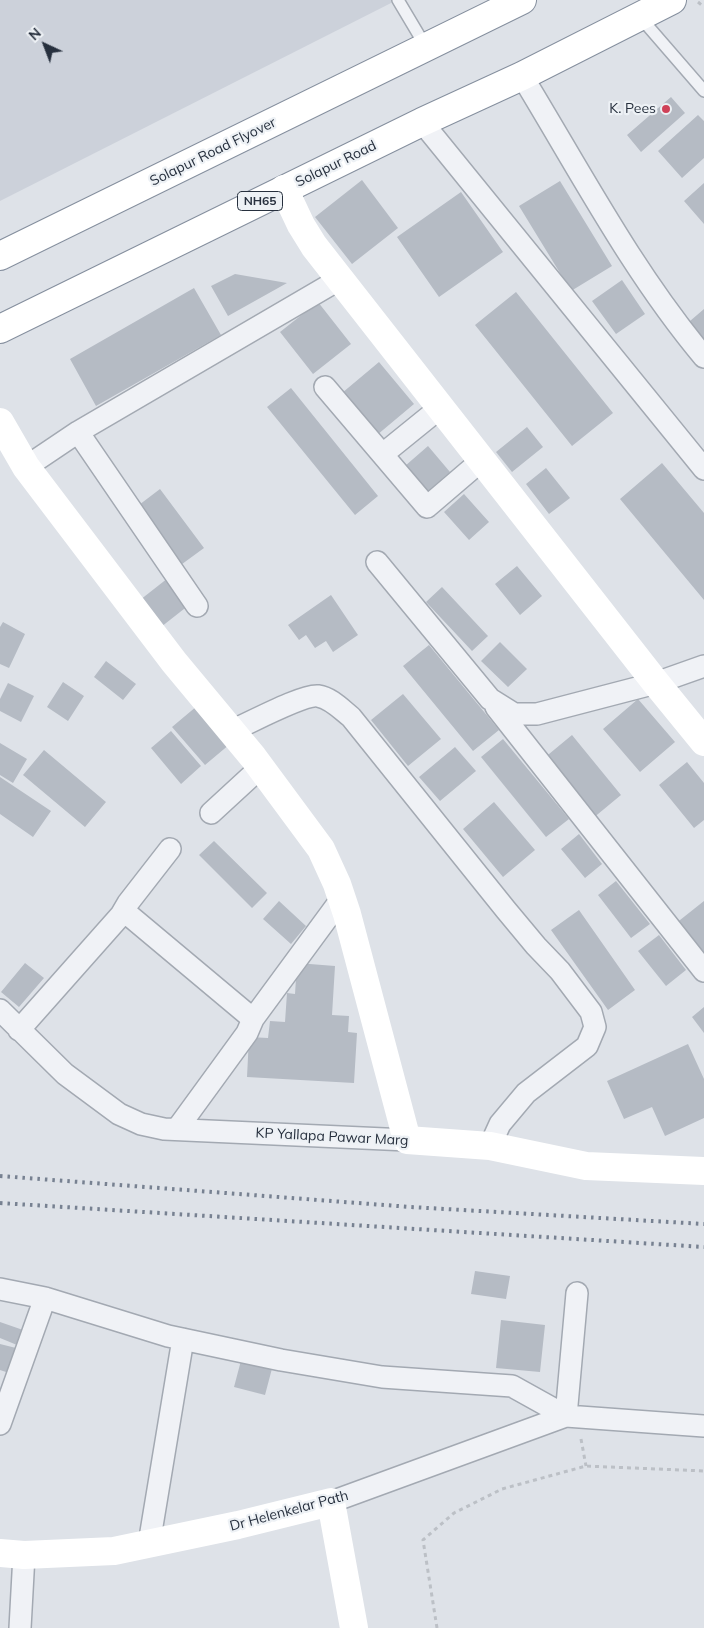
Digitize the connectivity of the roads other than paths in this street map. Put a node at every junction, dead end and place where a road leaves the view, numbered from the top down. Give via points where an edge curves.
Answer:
1 (398, 0) edge
2 (522, 0) edge
3 (672, 0) edge
4 (636, 8) edge
5 (426, 47) junction
6 (522, 76) junction
7 (704, 91) edge
8 (422, 122) junction
9 (284, 189) junction
10 (0, 256) edge
11 (340, 279) junction
12 (0, 329) edge
13 (704, 357) edge
14 (326, 387) dead end
15 (440, 407) junction
16 (1, 425) edge
17 (78, 432) junction
18 (382, 454) junction
19 (482, 460) junction
20 (26, 467) junction
21 (704, 468) edge
22 (377, 562) dead end
23 (197, 606) dead end
24 (704, 666) edge
25 (656, 683) junction
26 (490, 699) junction
27 (231, 731) junction
28 (704, 742) edge
29 (261, 767) junction
30 (212, 813) dead end
31 (170, 849) dead end
32 (342, 898) junction
33 (124, 911) junction
34 (704, 971) edge
35 (0, 1010) edge
36 (253, 1019) junction
37 (20, 1030) junction
38 (177, 1129) junction
39 (407, 1140) junction
40 (490, 1146) junction
41 (704, 1171) edge
42 (0, 1289) edge
43 (577, 1294) dead end
44 (45, 1298) junction
45 (183, 1339) junction
46 (566, 1416) junction
47 (0, 1424) edge
48 (704, 1426) edge
49 (331, 1502) junction
50 (149, 1544) junction
51 (12, 1554) edge
52 (20, 1628) edge
53 (354, 1628) edge

1 - 5 lane
2 - 5 main road
3 - 4 main road, Solapur Road / NH65
4 - 6 main road, Solapur Road / NH65
4 - 7 lane
5 - 10 main road, Solapur Road Flyover
6 - 8 main road, Solapur Road / NH65
6 - 13 street via 608,221 674,320
8 - 9 main road, Solapur Road / NH65
8 - 21 street
9 - 11 main road via 314,246
9 - 12 main road, Solapur Road / NH65
11 - 15 main road
11 - 17 street
14 - 18 street
15 - 18 street
15 - 19 main road
16 - 20 main road
17 - 20 street
17 - 23 street
18 - 19 street via 427,507
19 - 25 main road
20 - 27 main road via 174,662
22 - 26 street
24 - 25 street
25 - 26 street via 537,714 514,714
25 - 28 main road
26 - 34 street
27 - 29 main road
27 - 40 street via 297,701 318,696 334,703 351,717 590,1012 594,1027 587,1046 526,1093 500,1124
29 - 30 street
29 - 32 main road via 321,849
31 - 33 street
32 - 36 street
32 - 39 main road
33 - 36 street
33 - 37 street
35 - 37 street, KP Yallapa Pawar Marg
36 - 38 street via 247,1033
37 - 38 street, KP Yallapa Pawar Marg via 65,1074 119,1114 141,1124
38 - 39 street, KP Yallapa Pawar Marg
39 - 40 main road, KP Yallapa Pawar Marg
40 - 41 main road, KP Yallapa Pawar Marg via 586,1166
42 - 44 street
43 - 46 street
44 - 45 street
44 - 47 street
45 - 46 street via 382,1377 512,1386
45 - 50 street
46 - 48 street
46 - 49 street, Dr Helenkelar Path
49 - 50 main road, Dr Helenkelar Path
49 - 53 main road
50 - 51 main road, Dr Helenkelar Path via 114,1551
51 - 52 street

